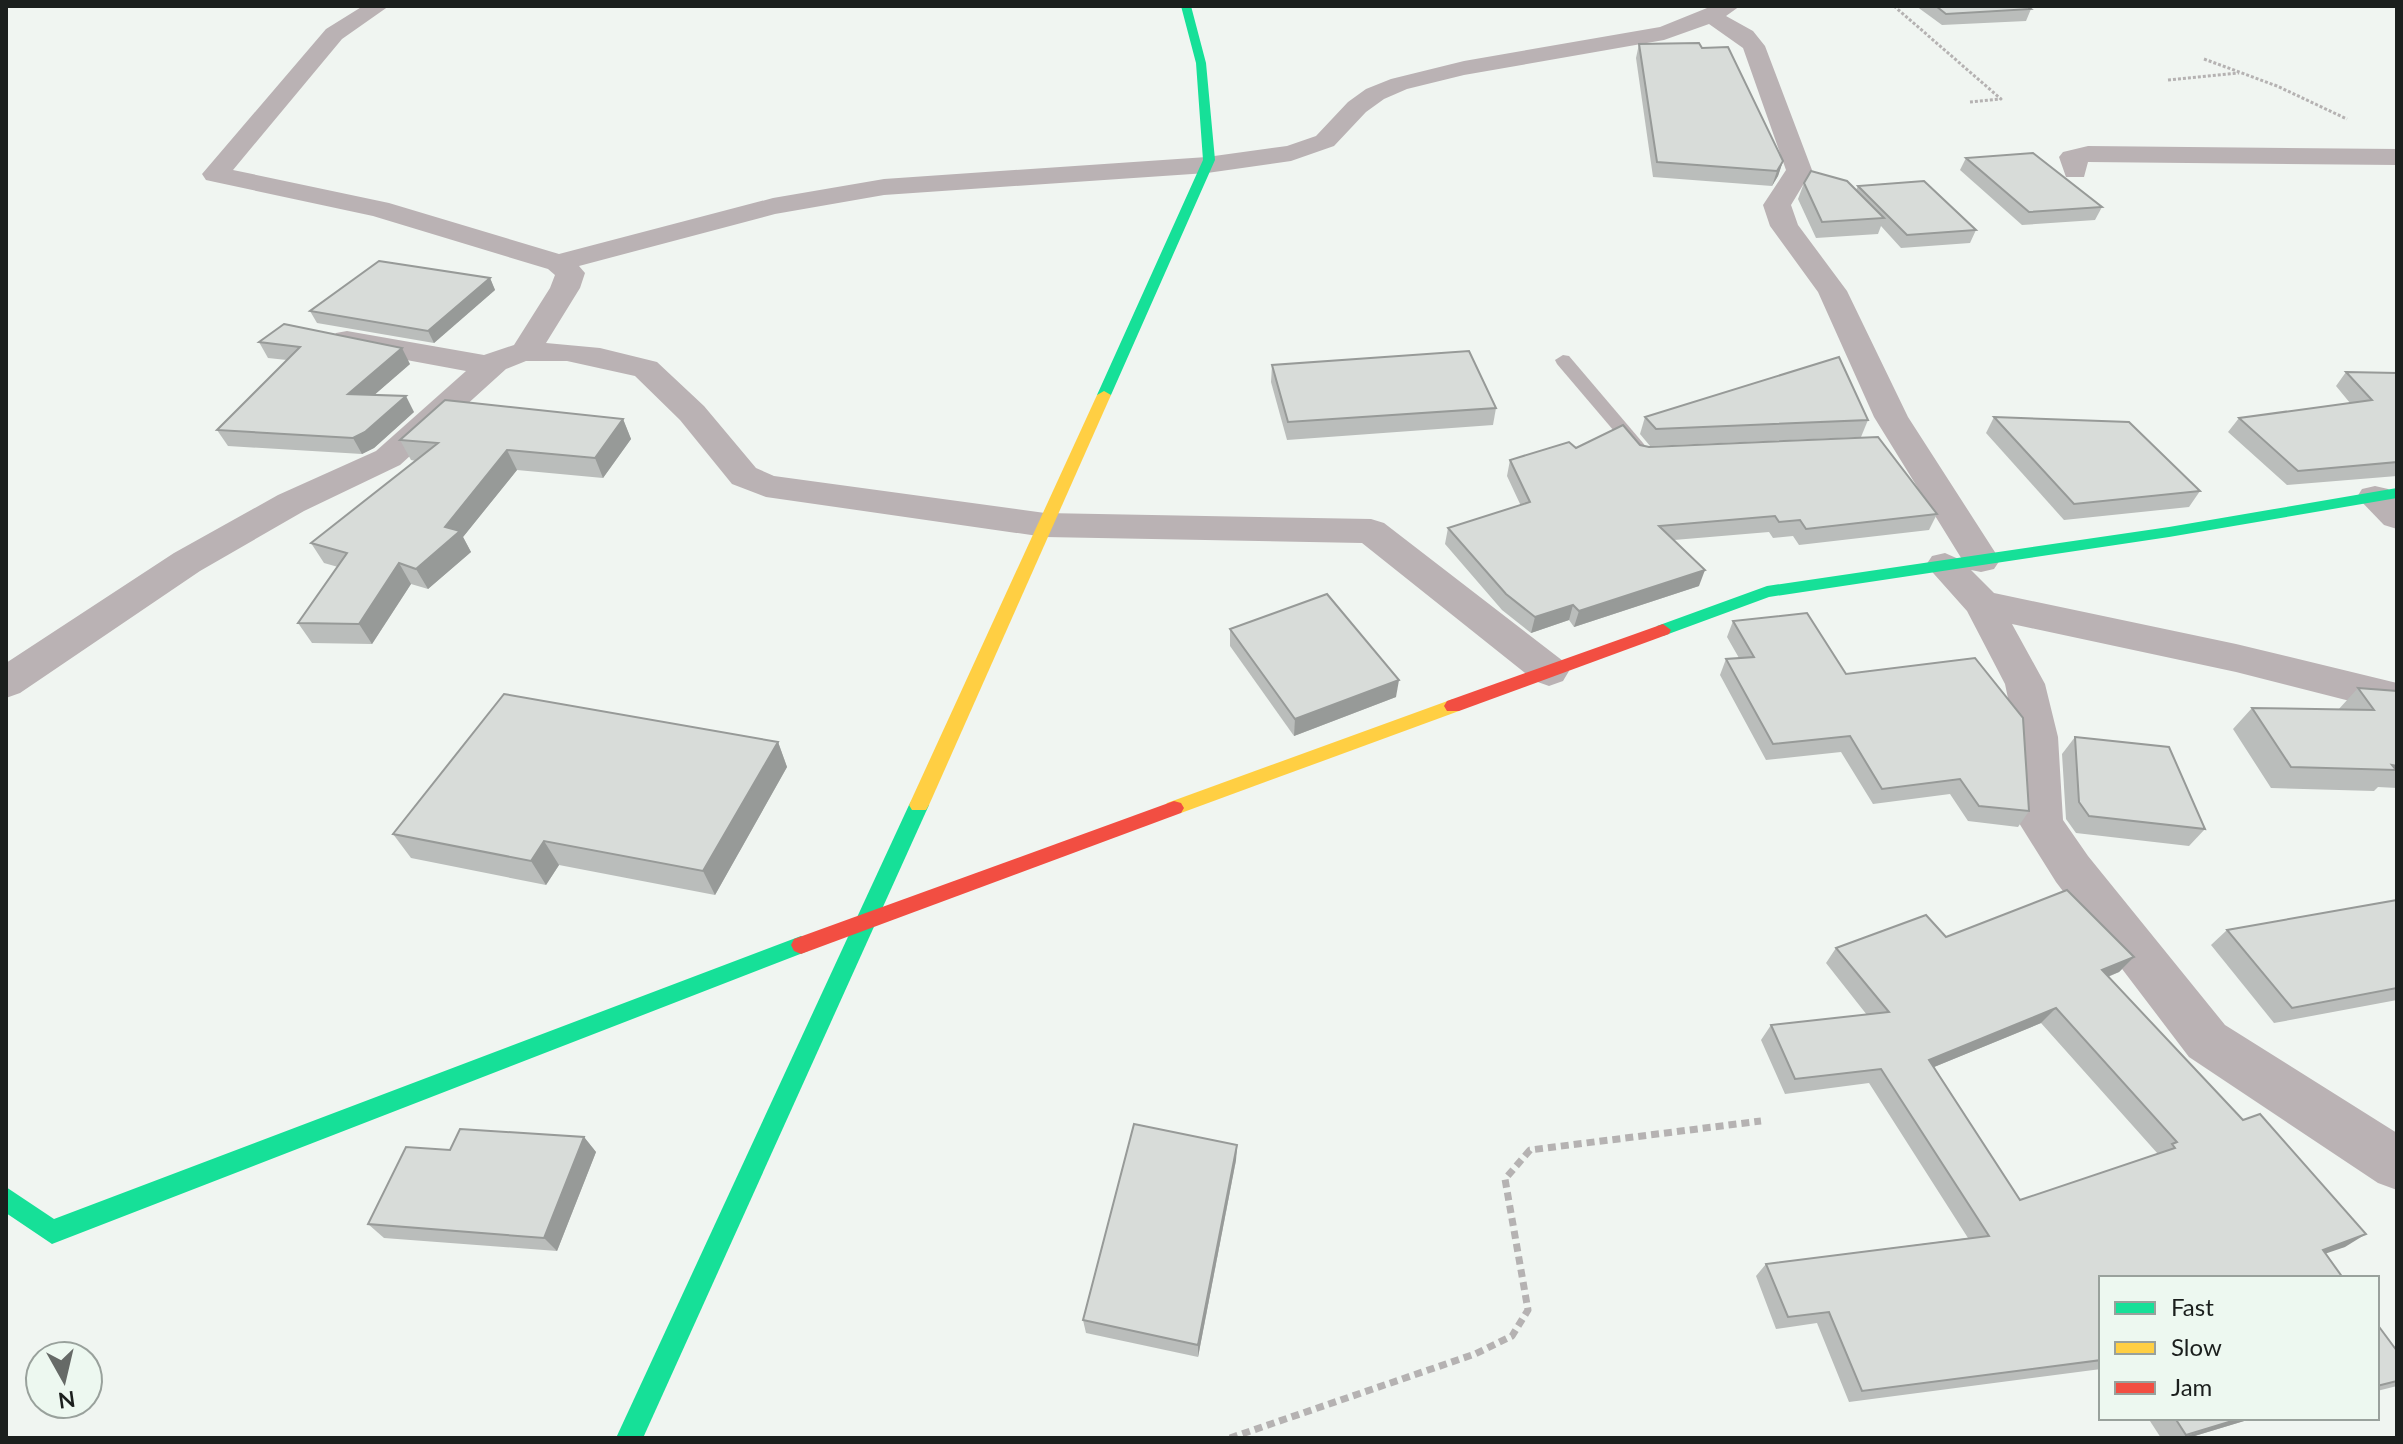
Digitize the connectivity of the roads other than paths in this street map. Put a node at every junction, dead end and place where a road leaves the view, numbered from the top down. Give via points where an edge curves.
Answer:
1 (378, 6) edge
2 (1186, 6) edge
3 (1719, 11) edge
4 (2397, 157) edge
5 (1207, 165) junction
6 (2075, 171) dead end
7 (558, 263) junction
8 (322, 336) edge
9 (525, 352) junction
10 (1563, 360) dead end
11 (490, 366) junction
12 (1659, 454) edge
13 (2390, 503) edge
14 (1045, 525) junction
15 (1970, 576) junction
16 (1549, 671) junction
17 (6, 683) edge
18 (2397, 698) edge
19 (868, 919) junction
20 (2397, 1164) edge
21 (6, 1199) edge
22 (629, 1438) edge

1 - 7 street via 334,34 215,174 379,209
2 - 5 street via 1197,33 1207,100
3 - 5 street via 1664,33 1399,84 1357,107 1339,129 1313,147
3 - 15 street via 1754,46 1799,170 1777,205 1784,226 1832,291 1900,443
4 - 6 street via 2088,154 2072,157
5 - 7 street via 884,187 773,206
5 - 14 street
7 - 9 street via 570,273 565,288
8 - 11 street
9 - 11 street
9 - 14 street via 578,354 646,369 692,413 744,476 766,486
10 - 12 lane via 1644,455
11 - 17 street via 388,458 291,503 187,562
13 - 15 street via 2169,532
14 - 16 street via 1371,531
14 - 19 street
15 - 16 street via 1767,592
15 - 18 street via 2236,658
15 - 20 street via 2025,684 2037,737 2041,823 2072,869 2207,1041
16 - 19 street
19 - 21 street via 52,1232
19 - 22 street

